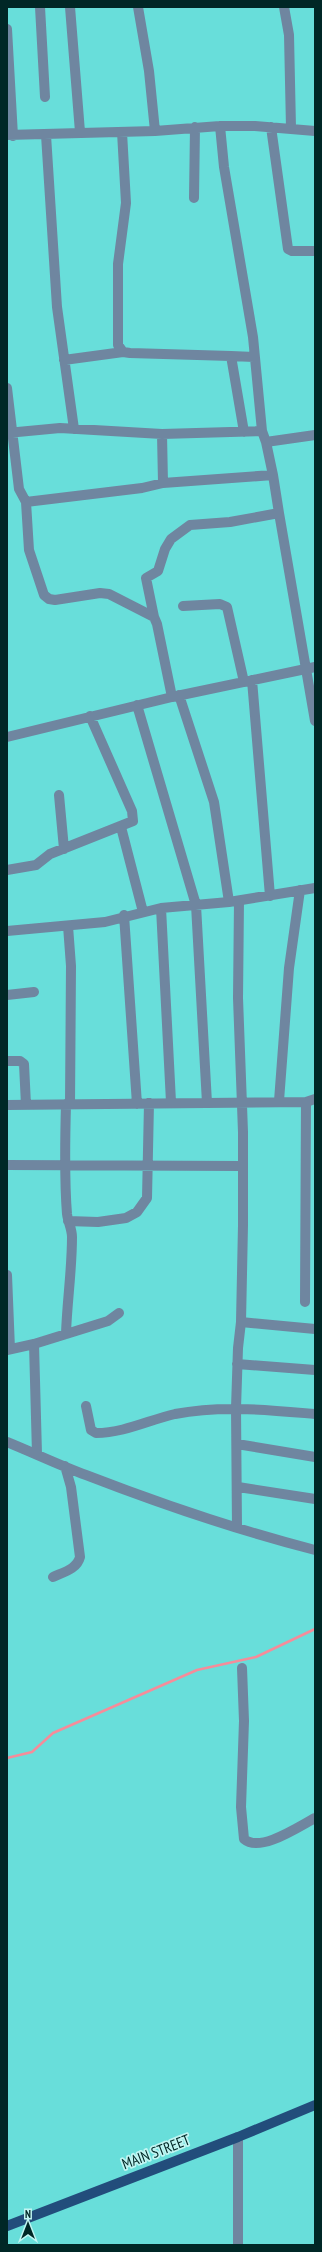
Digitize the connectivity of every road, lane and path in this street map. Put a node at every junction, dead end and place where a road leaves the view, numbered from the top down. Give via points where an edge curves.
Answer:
1 (40, 7) edge
2 (70, 7) edge
3 (138, 7) edge
4 (284, 7) edge
5 (7, 29) edge
6 (45, 97) dead end
7 (220, 126) junction
8 (195, 127) junction
9 (270, 127) junction
10 (291, 128) junction
11 (155, 131) junction
12 (315, 131) edge
13 (80, 132) junction
14 (122, 132) junction
15 (10, 135) edge
16 (46, 135) junction
17 (194, 198) dead end
18 (315, 251) edge
19 (123, 352) junction
20 (231, 356) junction
21 (254, 357) junction
22 (64, 360) junction
23 (7, 388) edge
24 (74, 429) junction
25 (262, 431) junction
26 (10, 432) edge
27 (244, 432) junction
28 (162, 434) junction
29 (315, 435) edge
30 (266, 442) junction
31 (273, 475) junction
32 (164, 483) junction
33 (26, 502) junction
34 (279, 513) junction
35 (183, 606) dead end
36 (154, 617) junction
37 (310, 668) edge
38 (248, 681) junction
39 (176, 696) junction
40 (137, 705) junction
41 (90, 716) junction
42 (315, 721) edge
43 (7, 737) edge
44 (59, 795) dead end
45 (120, 827) junction
46 (64, 849) junction
47 (7, 870) edge
48 (315, 888) edge
49 (300, 890) junction
50 (270, 896) junction
51 (234, 902) junction
52 (196, 905) junction
53 (161, 908) junction
54 (143, 912) junction
55 (124, 915) junction
56 (68, 926) junction
57 (7, 931) edge
58 (34, 992) dead end
59 (7, 995) edge
60 (7, 1061) edge
61 (311, 1100) edge
62 (279, 1101) junction
63 (171, 1102) junction
64 (149, 1103) junction
65 (207, 1103) junction
66 (242, 1103) junction
67 (68, 1104) junction
68 (137, 1104) junction
69 (7, 1105) edge
70 (26, 1105) junction
71 (7, 1166) edge
72 (65, 1166) junction
73 (147, 1166) junction
74 (242, 1166) junction
75 (68, 1221) junction
76 (7, 1275) edge
77 (305, 1302) dead end
78 (119, 1313) dead end
79 (241, 1322) junction
80 (315, 1329) edge
81 (66, 1334) junction
82 (34, 1344) junction
83 (8, 1349) edge
84 (237, 1364) junction
85 (315, 1370) edge
86 (86, 1406) dead end
87 (236, 1408) junction
88 (315, 1414) edge
89 (7, 1442) edge
90 (237, 1444) junction
91 (37, 1454) junction
92 (315, 1456) edge
93 (65, 1466) junction
94 (238, 1487) junction
95 (315, 1499) edge
96 (237, 1527) junction
97 (315, 1550) edge
98 (53, 1577) dead end
99 (242, 1668) dead end
100 (315, 1818) edge
101 (315, 2105) edge
102 (238, 2137) junction
103 (7, 2226) edge
104 (238, 2245) edge

1 - 6 street
2 - 13 street
3 - 11 street via 149,71
4 - 10 street via 288,35
5 - 15 street
7 - 8 street
7 - 9 street
7 - 21 street via 224,167 248,300
8 - 11 street
8 - 17 street
9 - 10 street
9 - 18 street via 288,249
10 - 12 street
11 - 14 street
13 - 14 street
13 - 16 street
14 - 19 street via 126,203 118,264 117,341
15 - 16 street
16 - 22 street via 57,307
19 - 20 street
19 - 22 street
20 - 21 street
20 - 27 street
21 - 25 street
22 - 24 street
23 - 26 street
24 - 26 street
24 - 28 street
25 - 27 street
25 - 30 street
26 - 33 street via 19,489
27 - 28 street
28 - 32 street
29 - 30 street
30 - 31 street
31 - 32 street
31 - 34 street
32 - 33 street
33 - 36 street via 29,550 44,595 55,600 100,592
34 - 36 street via 230,522 190,525 171,539 158,571 146,578
34 - 37 street
35 - 38 street via 220,604 227,607
36 - 39 street
37 - 38 street
37 - 42 street
38 - 39 street
38 - 50 street
39 - 40 street
39 - 51 street via 214,802
40 - 41 street
40 - 52 street
41 - 43 street
41 - 45 street via 133,816 132,821
44 - 46 street
45 - 46 street
45 - 54 street
46 - 47 street via 50,854 36,865
48 - 49 street
49 - 50 street
49 - 62 street via 289,968
50 - 51 street
51 - 52 street
51 - 66 street
52 - 53 street
52 - 65 street
53 - 54 street
53 - 63 street
54 - 55 street
55 - 56 street via 105,922
55 - 68 street
56 - 57 street
56 - 67 street via 71,980
58 - 59 street
60 - 70 street via 20,1061 24,1064
61 - 62 street
61 - 77 street
62 - 66 street
63 - 64 street
63 - 65 street
64 - 68 street
64 - 73 street
65 - 66 street
66 - 74 street
67 - 68 street
67 - 70 street
67 - 72 street
69 - 70 street
71 - 72 street
72 - 73 street
72 - 75 street
73 - 74 street
73 - 75 street via 147,1198 137,1212 126,1218 98,1222
74 - 79 street
75 - 81 street via 72,1235 72,1276 67,1300
76 - 83 street
78 - 81 street via 108,1321
79 - 80 street
79 - 84 street
81 - 82 street
82 - 83 street
82 - 91 street
84 - 85 street
84 - 87 street
86 - 87 street via 91,1430 96,1433 120,1430 176,1414
87 - 88 street
87 - 90 street
89 - 91 street
90 - 92 street
90 - 94 street
91 - 93 street
93 - 96 street via 168,1505
93 - 98 street via 71,1487 80,1557 74,1567
94 - 95 street
94 - 96 street
96 - 97 street
99 - 100 street via 244,1721 241,1807 244,1839 257,1845
101 - 102 main road, MAIN STREET
102 - 103 main road, MAIN STREET
102 - 104 street

